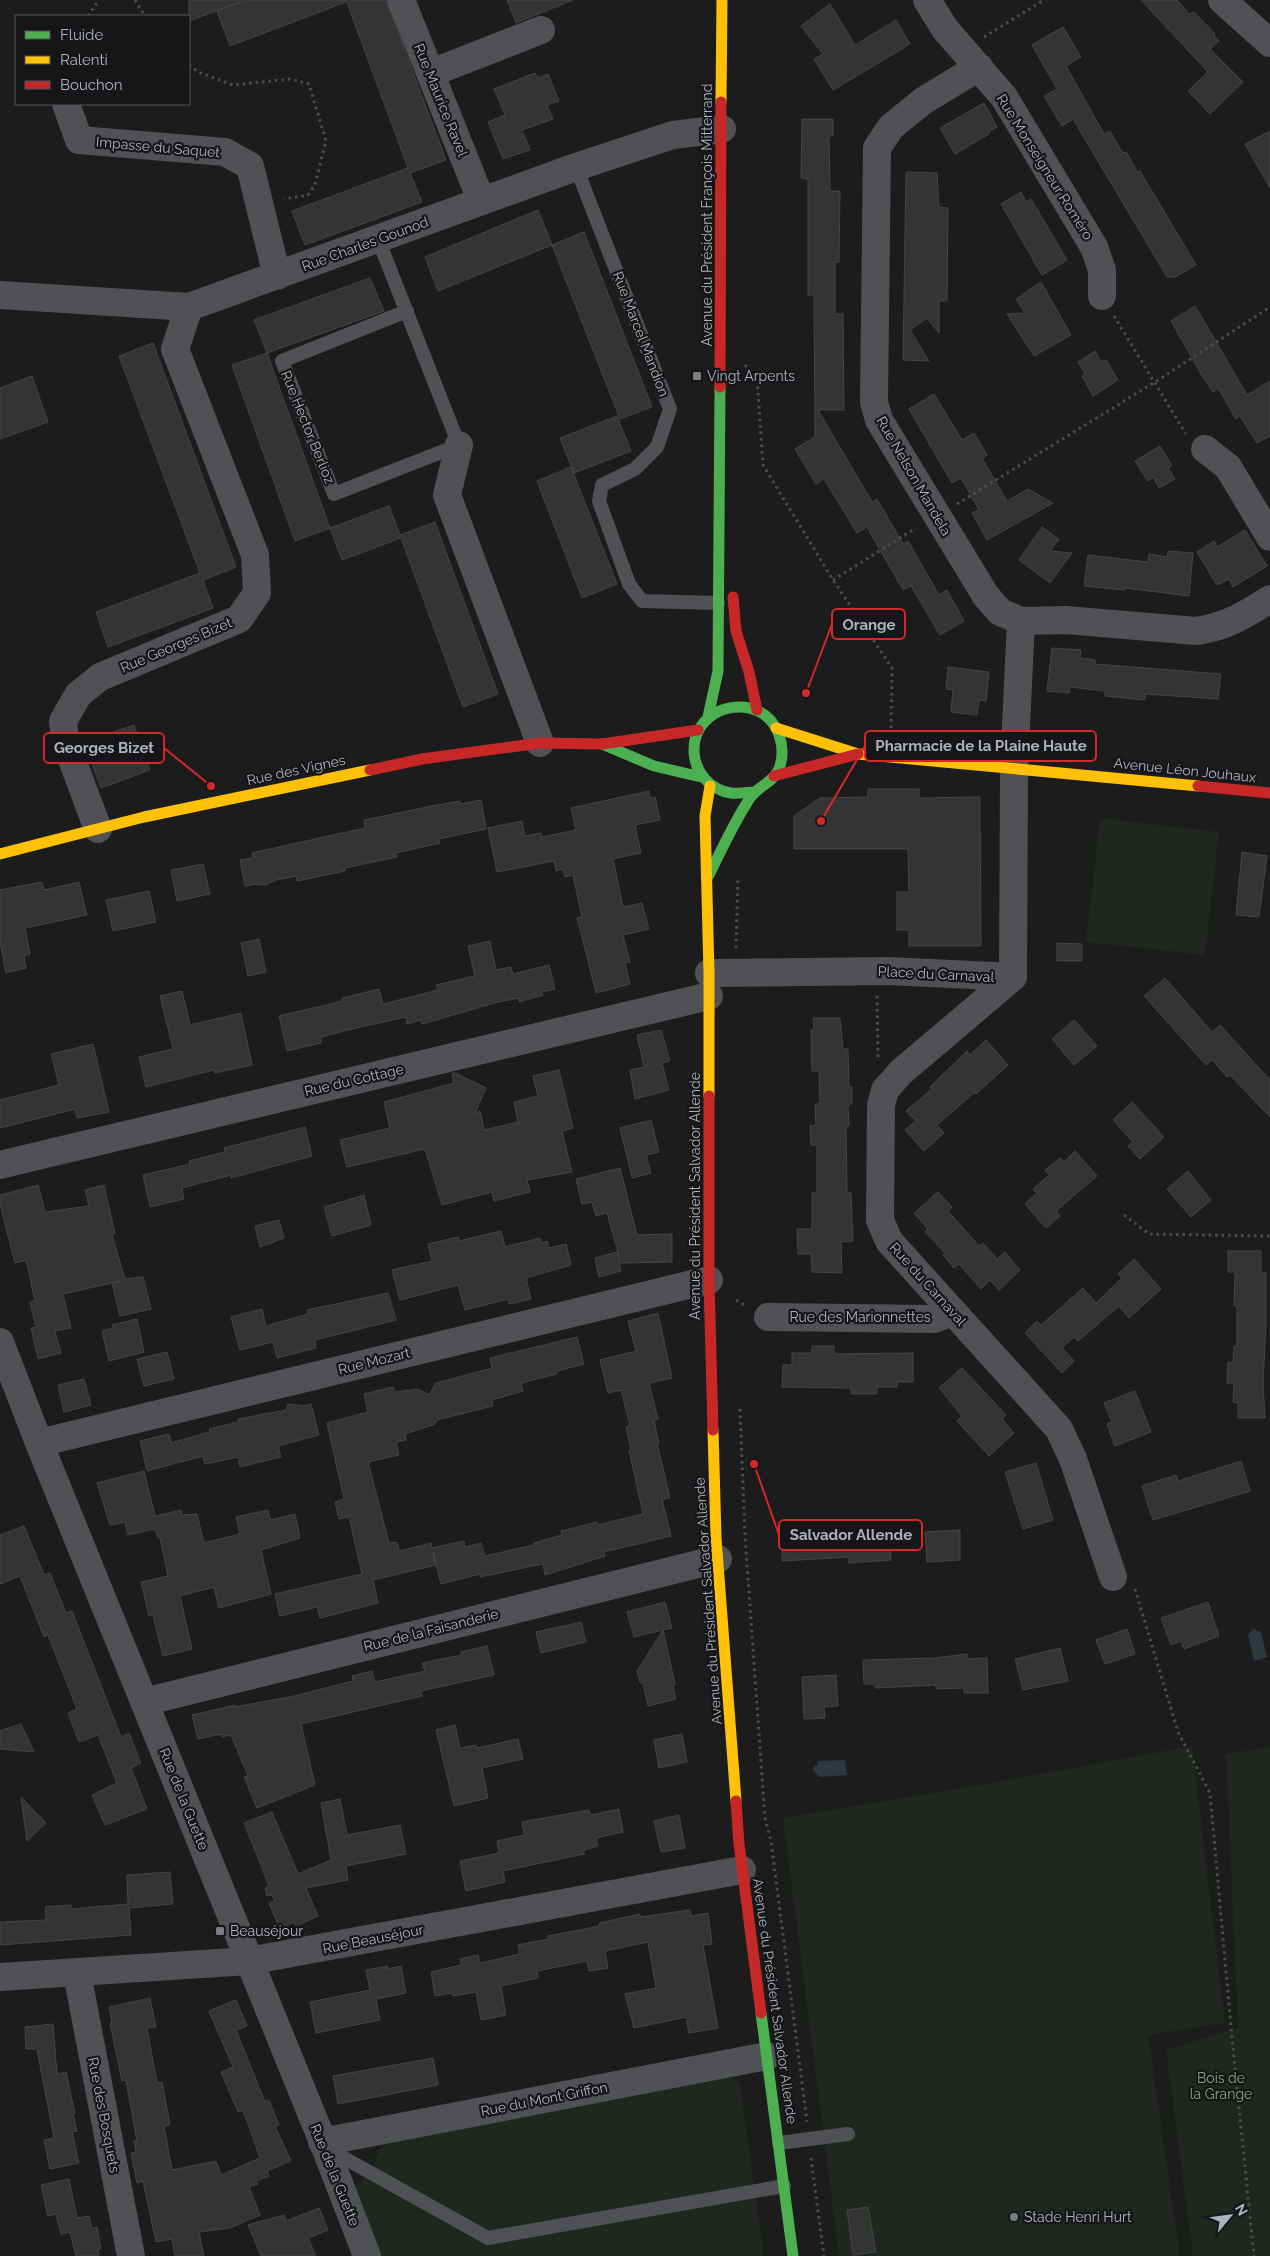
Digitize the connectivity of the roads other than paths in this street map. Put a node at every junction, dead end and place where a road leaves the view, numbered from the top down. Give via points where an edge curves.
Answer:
1 (401, 0) edge
2 (722, 0) edge
3 (928, 0) edge
4 (1222, 0) edge
5 (541, 30) dead end
6 (1270, 43) edge
7 (979, 67) junction
8 (430, 73) junction
9 (66, 105) edge
10 (722, 129) junction
11 (576, 167) junction
12 (481, 200) junction
13 (378, 239) junction
14 (277, 276) junction
15 (0, 295) edge
16 (1102, 296) road end
17 (189, 307) junction
18 (407, 311) junction
19 (459, 445) junction
20 (1205, 449) road end
21 (720, 520) junction
22 (1270, 537) edge
23 (730, 567) dead end
24 (732, 585) dead end
25 (1270, 599) edge
26 (718, 603) junction
27 (1021, 621) junction
28 (757, 710) junction
29 (708, 717) junction
30 (776, 728) junction
31 (698, 730) junction
32 (540, 743) junction
33 (602, 744) junction
34 (858, 754) junction
35 (1014, 768) junction
36 (774, 776) junction
37 (702, 777) junction
38 (710, 786) junction
39 (754, 792) junction
40 (1270, 794) edge
41 (98, 828) junction
42 (0, 854) edge
43 (707, 881) junction
44 (1013, 977) junction
45 (709, 984) junction
46 (0, 1165) edge
47 (709, 1280) junction
48 (952, 1312) junction
49 (768, 1317) dead end
50 (0, 1342) edge
51 (39, 1443) junction
52 (718, 1559) junction
53 (1122, 1579) road end
54 (144, 1702) junction
55 (742, 1870) junction
56 (249, 1961) junction
57 (77, 1973) junction
58 (0, 1977) edge
59 (767, 2056) junction
60 (848, 2134) dead end
61 (779, 2142) junction
62 (323, 2145) junction
63 (784, 2186) junction
64 (131, 2256) edge
65 (367, 2256) edge
66 (793, 2256) edge

1 - 8 street, Rue Maurice Ravel
2 - 10 street, Avenue du Président François Mitterrand
3 - 7 street, Rue Monseigneur Roméro via 945,29
4 - 6 street
5 - 8 street
7 - 16 street, Rue Monseigneur Roméro via 1004,97 1094,247 1102,270
7 - 27 street, Rue Nelson Mandela via 923,101 891,127 877,148 874,402 879,420 986,596 1000,612
8 - 12 street, Rue Maurice Ravel
9 - 14 street, Impasse du Saquet via 79,140 225,152 250,166
10 - 11 street, Rue Charles Gounod via 673,135
10 - 21 street, Avenue du Président François Mitterrand
11 - 12 street, Rue Charles Gounod
11 - 26 lane, Rue Marcel Mandion via 670,409 657,447 635,469 602,485 599,500 629,584 642,601
12 - 13 street, Rue Charles Gounod
13 - 14 street, Rue Charles Gounod
13 - 18 lane
14 - 17 street, Rue Charles Gounod
15 - 17 street, Rue Charles Gounod
17 - 41 street, Rue Georges Bizet via 175,349 255,555 257,594 239,619 100,677 78,695 63,722 65,741
18 - 19 lane
18 - 19 lane, Rue Hector Berlioz via 282,361 334,494
19 - 32 street via 447,495
20 - 22 street via 1228,467
21 - 23 street, Avenue du Président François Mitterrand
21 - 26 street, Avenue du Président François Mitterrand
24 - 28 street via 736,631
25 - 27 street, Rue Nelson Mandela via 1224,625 1196,632 1066,620
26 - 29 street, Avenue du Président François Mitterrand via 718,670
27 - 35 street, Place du Carnaval
28 - 29 street via 732,706 719,709
28 - 30 street
29 - 31 street
30 - 34 street, Avenue Léon Jouhaux
30 - 36 street via 782,752
31 - 33 street, Rue des Vignes
31 - 37 street via 693,754
32 - 33 street, Rue des Vignes
32 - 41 street, Rue des Vignes via 422,759
33 - 37 street, Rue des Vignes via 654,766
34 - 35 street, Avenue Léon Jouhaux
34 - 36 street, Avenue Léon Jouhaux
35 - 40 street, Avenue Léon Jouhaux
35 - 44 street, Place du Carnaval
36 - 39 street
37 - 38 street
38 - 39 street via 724,793
38 - 43 street, Avenue du Président Salvador Allende via 705,816
39 - 43 street, Avenue du Président Salvador Allende via 724,843
41 - 42 street, Rue des Vignes
43 - 45 street, Avenue du Président Salvador Allende
44 - 45 street, Place du Carnaval via 877,971 736,972
44 - 48 street, Rue du Carnaval via 900,1072 885,1090 881,1105 880,1220 889,1242
45 - 46 street, Rue du Cottage
45 - 47 street, Avenue du Président Salvador Allende
47 - 51 street, Rue Mozart
47 - 52 street, Avenue du Président Salvador Allende
48 - 49 street, Rue des Marionnettes via 934,1319
48 - 53 street, Rue du Carnaval via 1059,1429
50 - 51 street, Rue de la Guette
51 - 54 street, Rue de la Guette
52 - 54 street, Rue de la Faisanderie
52 - 55 street, Avenue du Président Salvador Allende
54 - 56 street, Rue de la Guette
55 - 56 street, Rue Beauséjour
55 - 59 street, Avenue du Président Salvador Allende
56 - 57 street, Rue Beauséjour
56 - 62 street, Rue de la Guette
57 - 58 street, Rue Beauséjour
57 - 64 street, Rue des Bosquets
59 - 61 street, Avenue du Président Salvador Allende
59 - 62 street, Rue du Mont Griffon
60 - 61 lane
61 - 63 street, Avenue du Président Salvador Allende
62 - 63 lane via 488,2238
62 - 65 street, Rue de la Guette
63 - 66 street, Avenue du Président Salvador Allende

